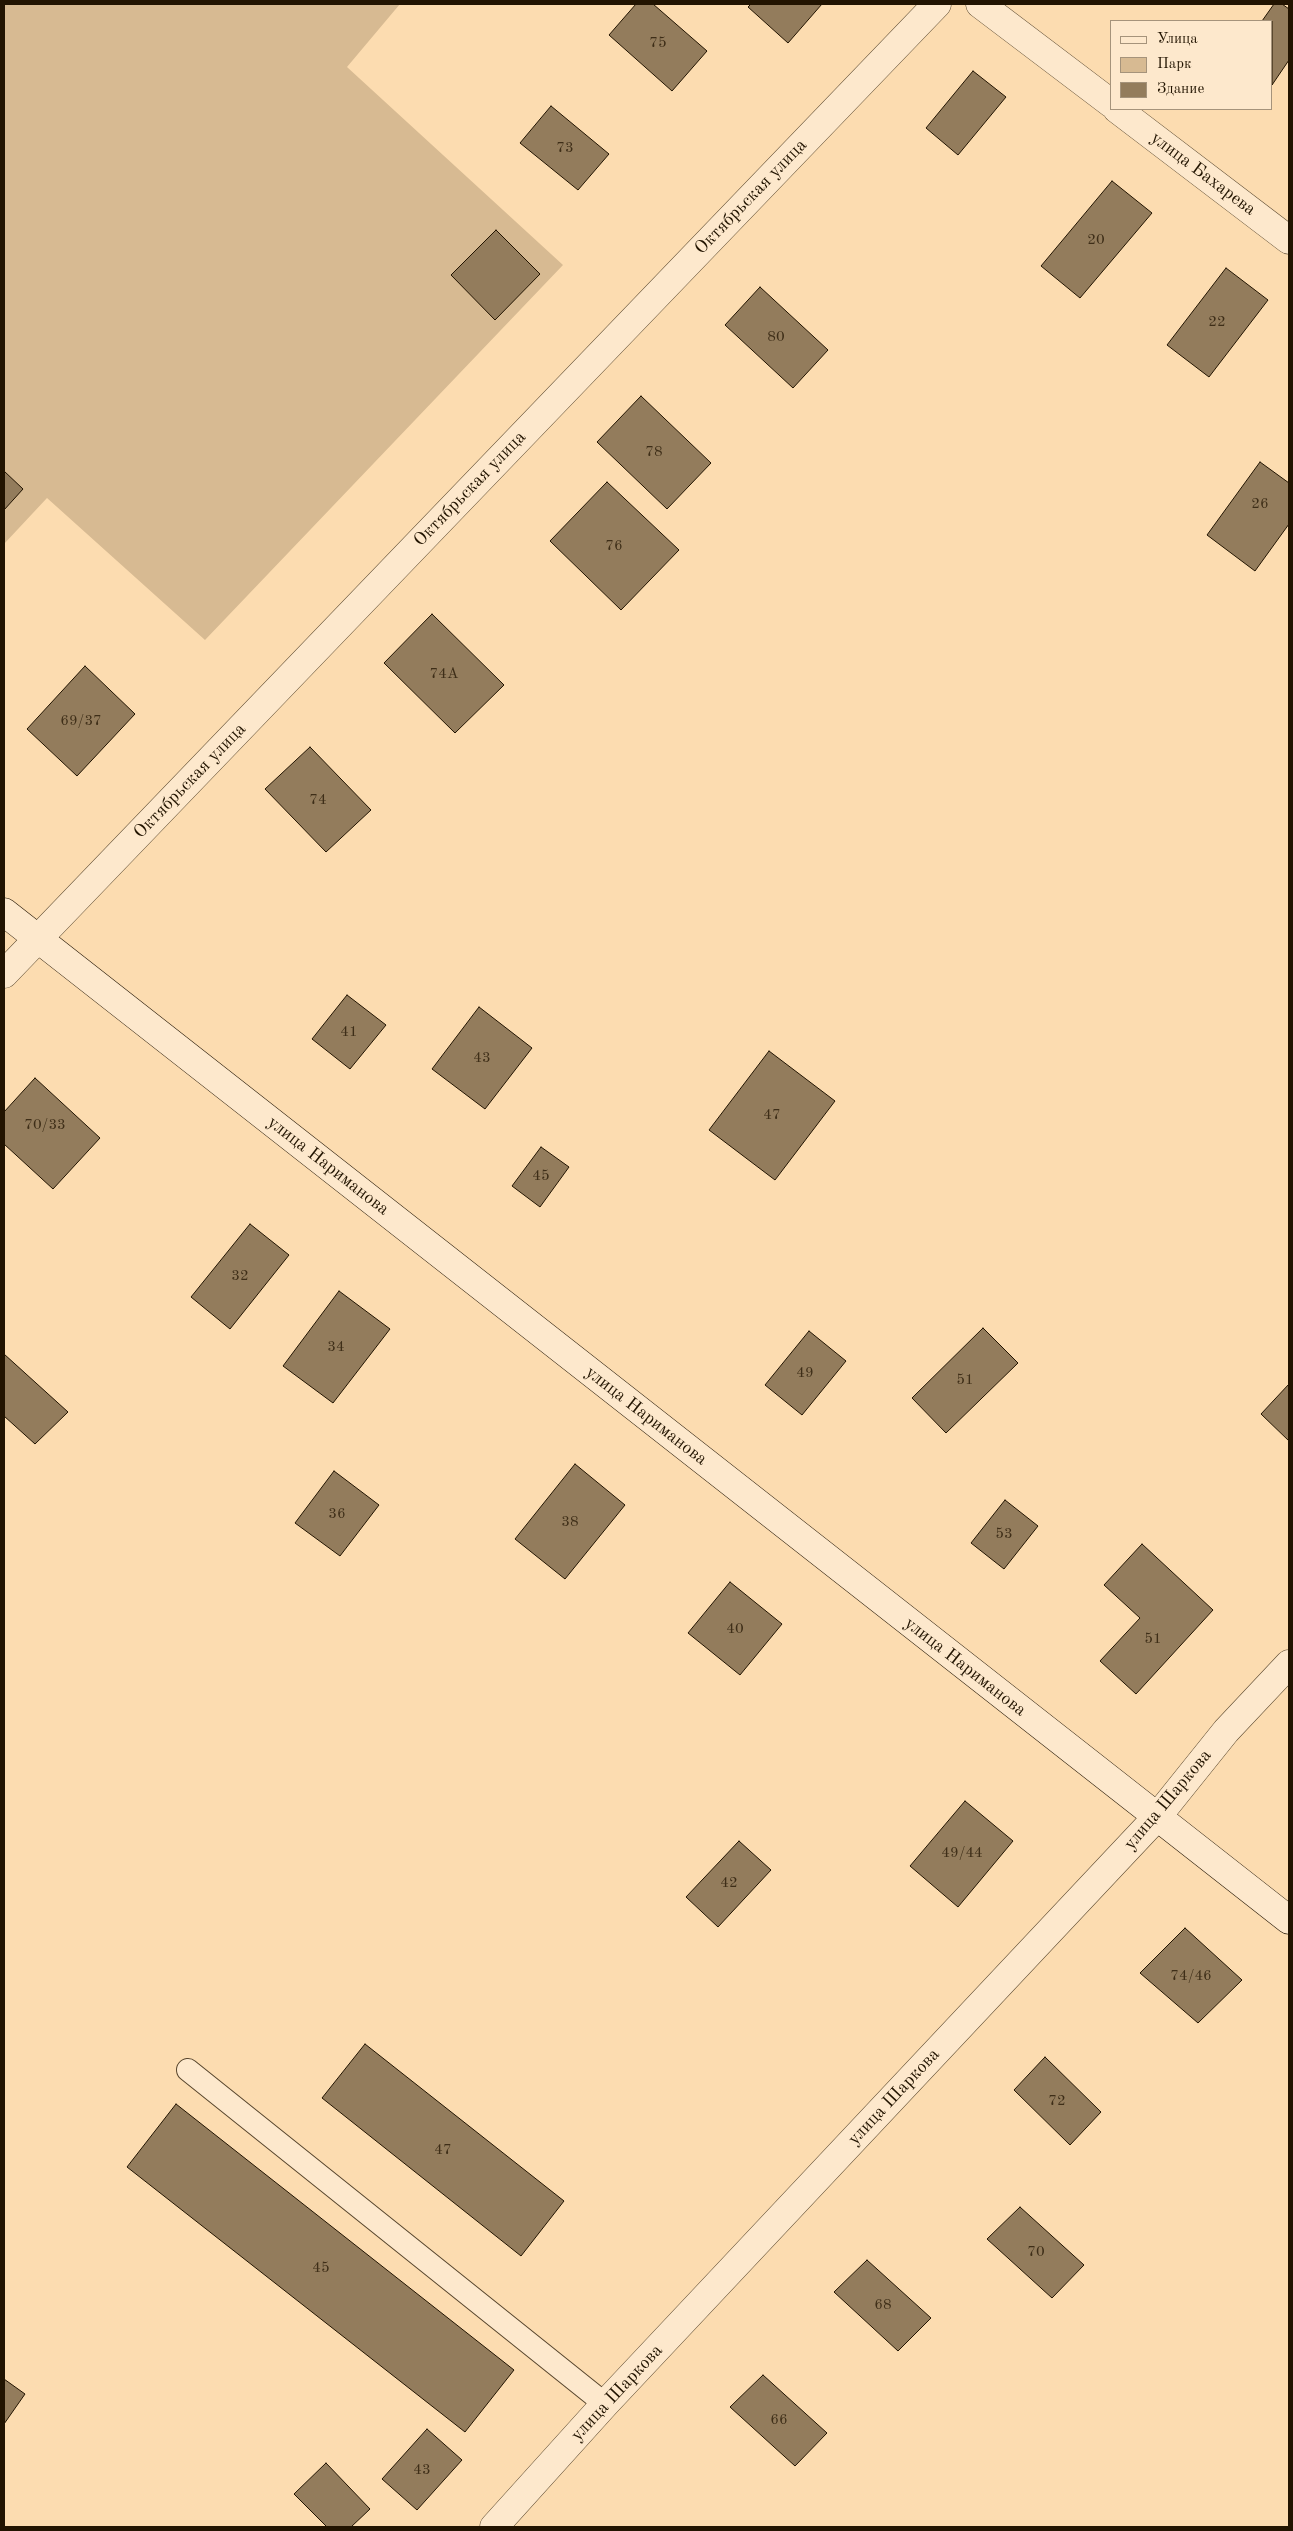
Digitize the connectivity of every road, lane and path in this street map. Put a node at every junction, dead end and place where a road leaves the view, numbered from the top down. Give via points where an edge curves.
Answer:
1 (937, 4) edge
2 (980, 4) edge
3 (1110, 102) edge
4 (1119, 110) edge
5 (1289, 240) edge
6 (4, 912) edge
7 (38, 938) junction
8 (4, 974) edge
9 (1289, 1664) edge
10 (1157, 1817) junction
11 (1289, 1920) edge
12 (188, 2070) dead end
13 (605, 2404) junction
14 (494, 2527) edge

1 - 7 street, Октябрьская улица
2 - 3 street
4 - 5 street, улица Бахарева
6 - 7 street, улица Нариманова
7 - 8 street, Октябрьская улица
7 - 10 street, улица Нариманова
9 - 10 street, улица Шаркова via 1226,1731
10 - 11 street, улица Нариманова
10 - 13 street, улица Шаркова
12 - 13 lane
13 - 14 street, улица Шаркова

